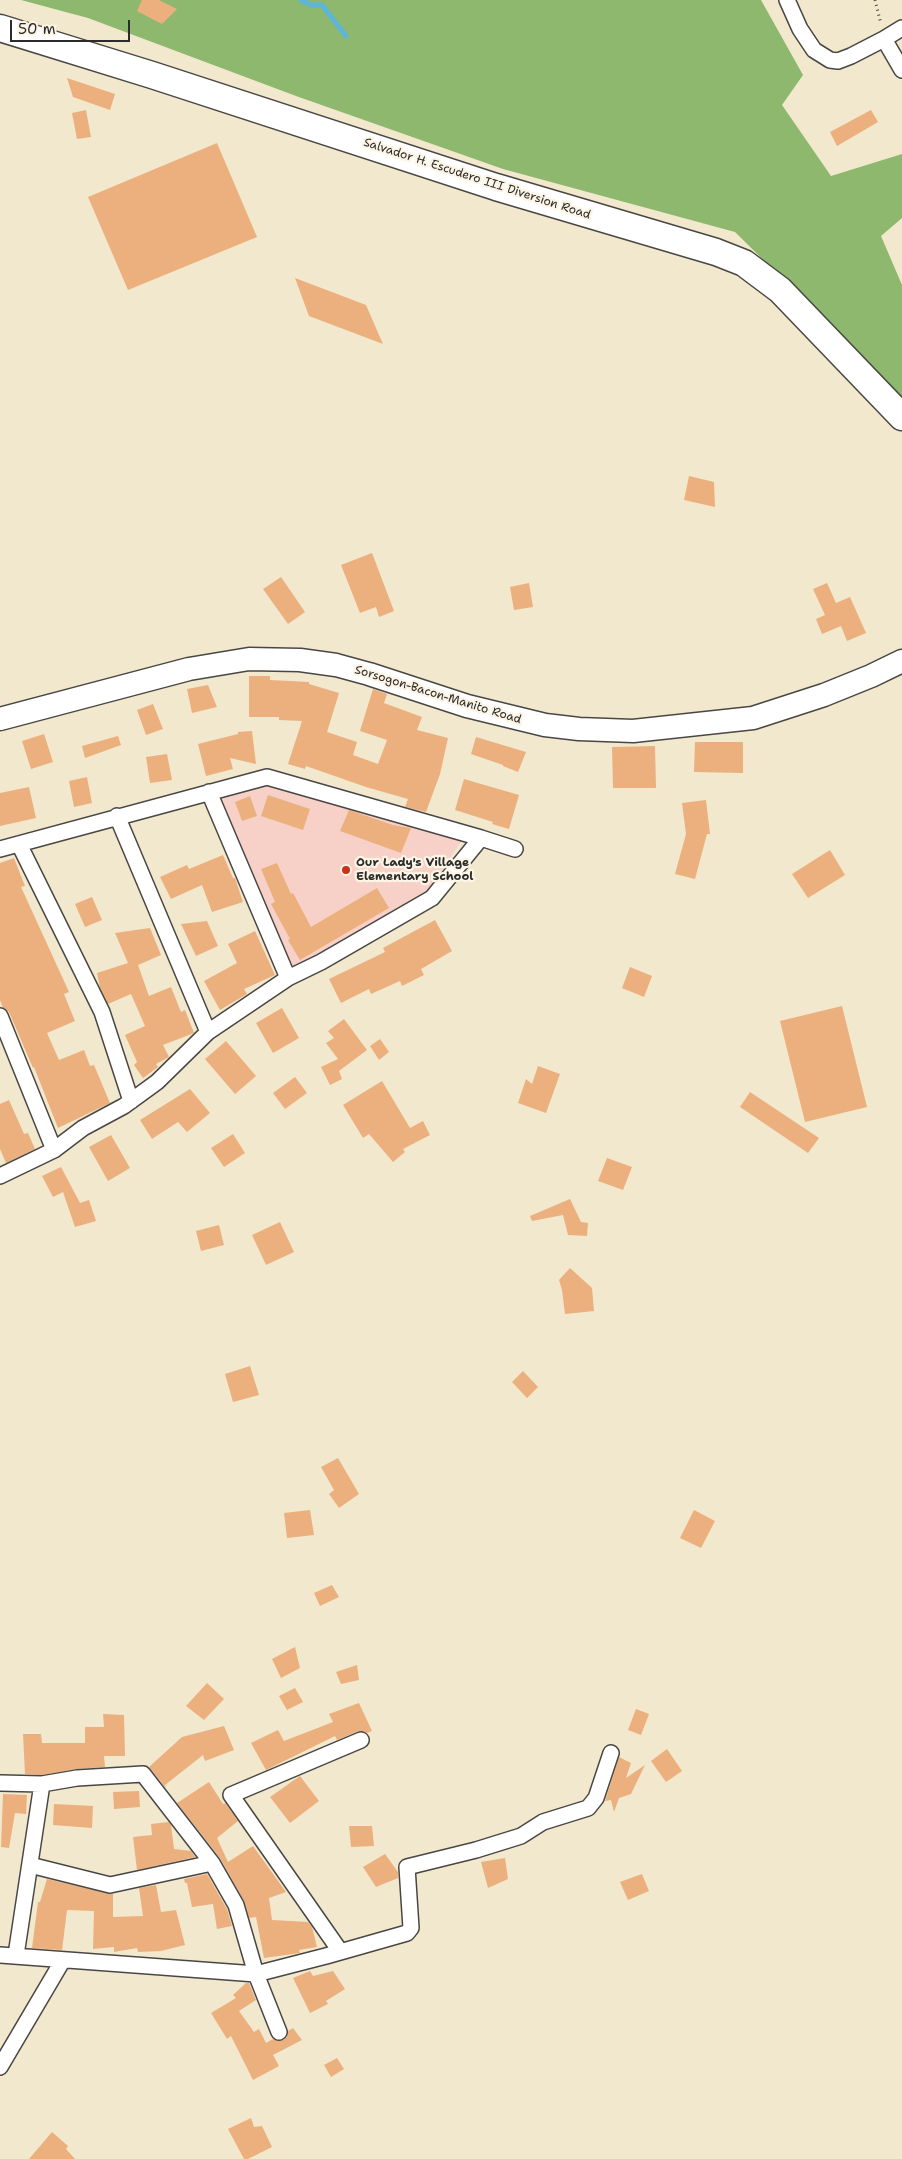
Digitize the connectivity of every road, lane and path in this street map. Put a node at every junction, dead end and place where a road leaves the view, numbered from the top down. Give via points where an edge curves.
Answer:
1 (787, 0) edge
2 (875, 0) edge
3 (0, 28) edge
4 (902, 28) edge
5 (884, 39) junction
6 (902, 70) edge
7 (902, 417) edge
8 (902, 661) edge
9 (0, 719) edge
10 (209, 792) junction
11 (117, 816) junction
12 (481, 838) junction
13 (19, 844) junction
14 (0, 849) edge
15 (515, 849) dead end
16 (288, 978) junction
17 (0, 1016) edge
18 (208, 1032) junction
19 (131, 1101) junction
20 (54, 1150) junction
21 (0, 1176) edge
22 (361, 1740) dead end
23 (611, 1753) dead end
24 (0, 1783) edge
25 (42, 1784) junction
26 (212, 1863) junction
27 (30, 1865) junction
28 (340, 1952) junction
29 (16, 1954) junction
30 (0, 1955) edge
31 (63, 1960) junction
32 (256, 1974) junction
33 (279, 2032) dead end
34 (0, 2067) edge

1 - 5 street via 814,50 830,60 851,56
2 - 5 path
3 - 7 highway, Salvador H. Escudero III Diversion Road via 744,263 780,290
4 - 5 street
5 - 6 street
8 - 9 main road, Sorsogon-Bacon-Manito Road via 824,695 753,718 633,731 545,725 467,706 336,665 258,659 189,669
10 - 11 street
10 - 12 street via 267,777
10 - 16 street
11 - 13 street
11 - 18 street
12 - 15 street
12 - 16 street via 432,898
13 - 14 street
13 - 19 street via 102,1012
16 - 18 street
17 - 20 street
18 - 19 street via 156,1082
19 - 20 street via 83,1128
20 - 21 street
22 - 28 street via 231,1794
23 - 28 street via 596,1798 588,1808 543,1822 521,1836 406,1867 410,1928 407,1933
24 - 25 street
25 - 26 street via 77,1778 143,1774
25 - 27 street
26 - 27 street via 110,1885
26 - 32 street via 236,1905
27 - 29 street
28 - 32 street
29 - 30 street
29 - 31 street
31 - 32 street
31 - 34 street
32 - 33 street

